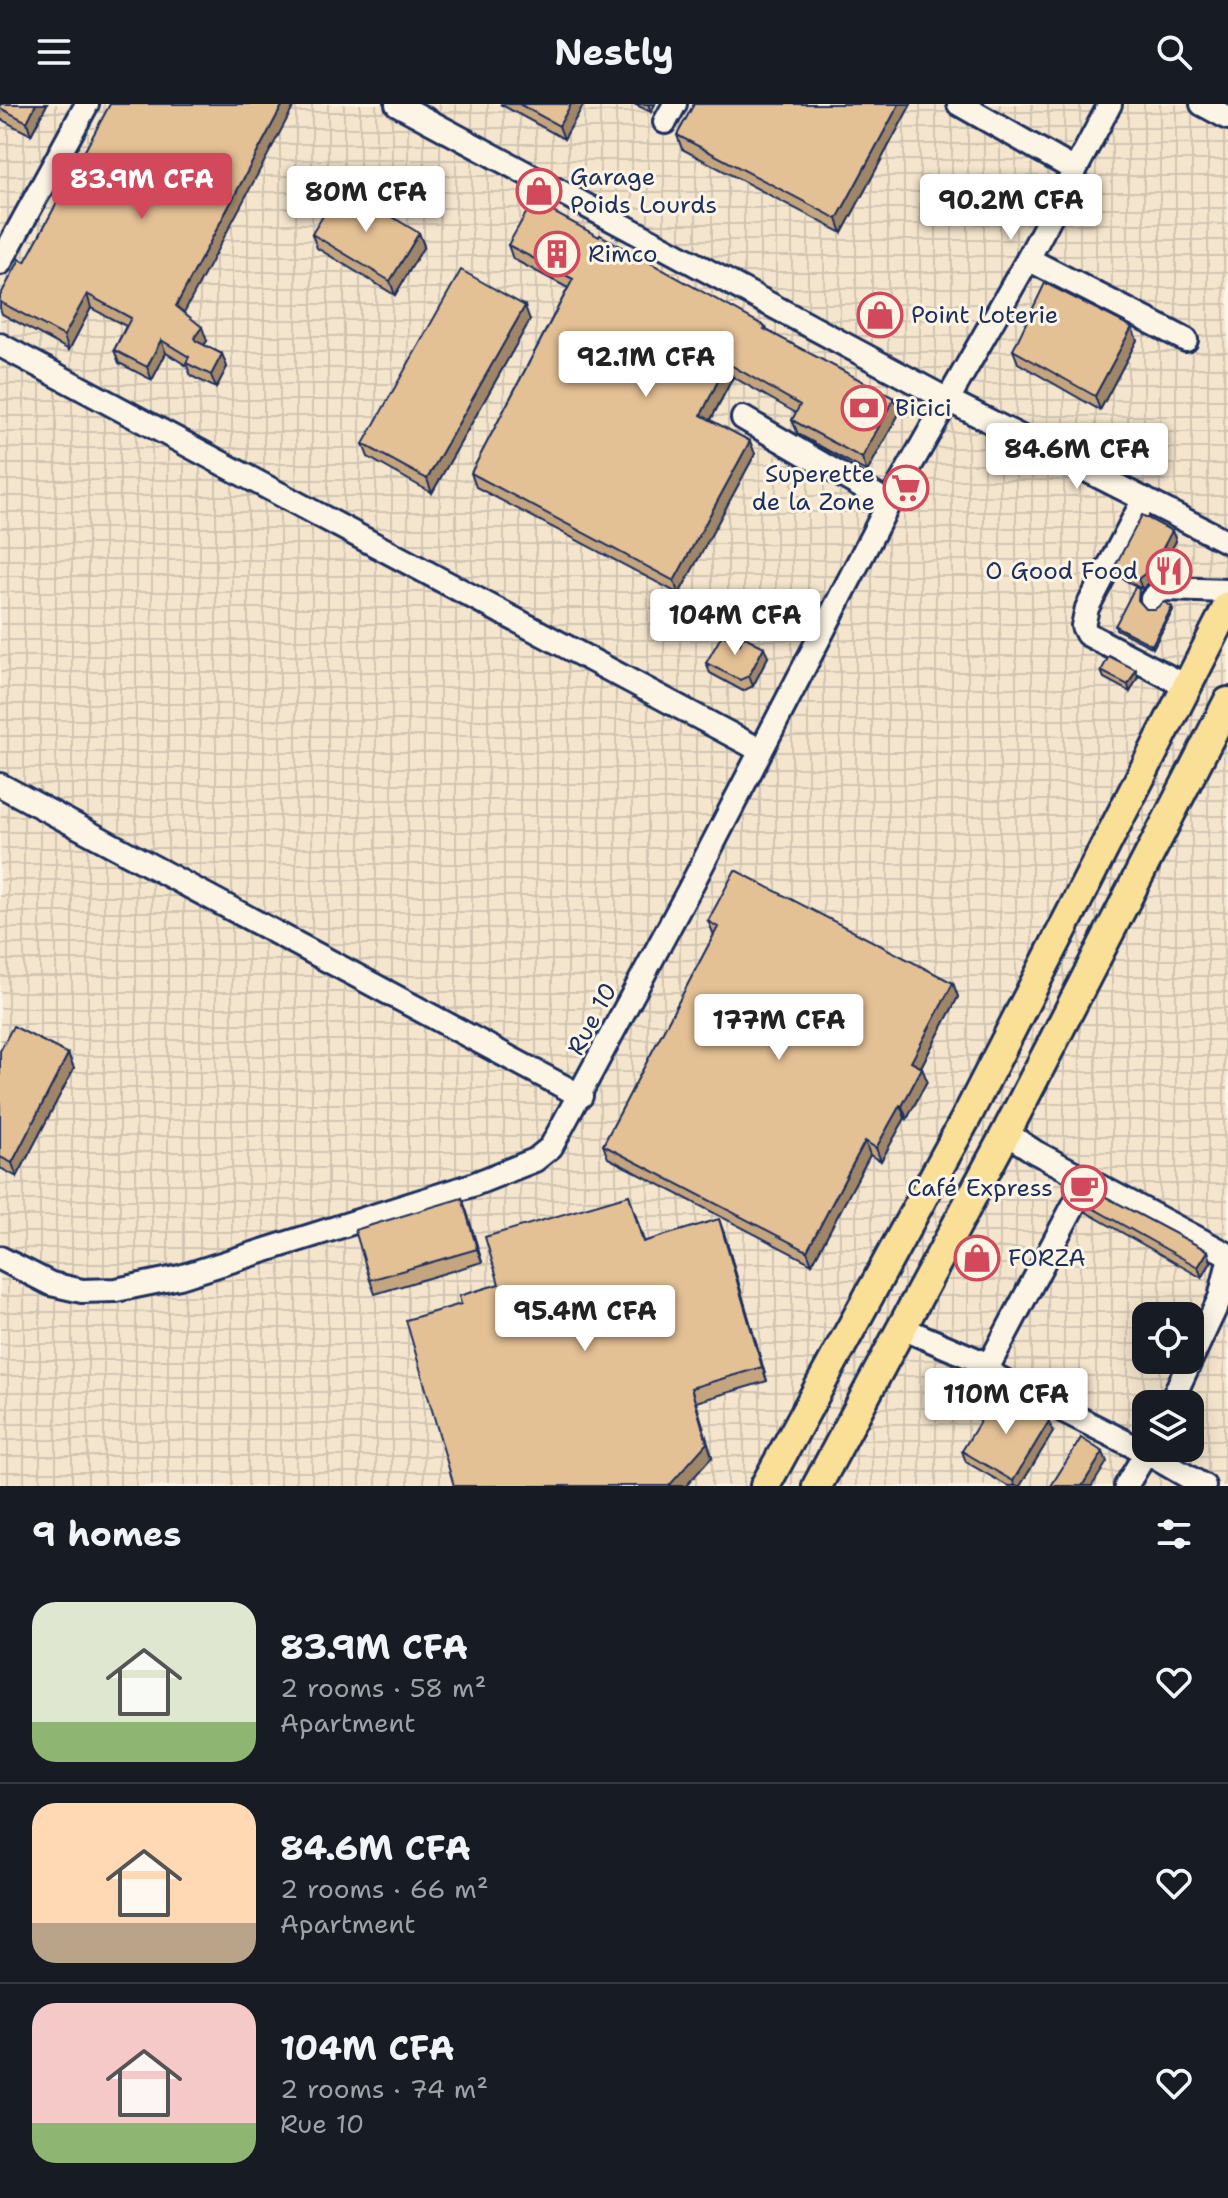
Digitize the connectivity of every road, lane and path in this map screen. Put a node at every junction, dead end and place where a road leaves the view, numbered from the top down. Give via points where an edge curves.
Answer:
1 (87, 104) edge
2 (397, 104) edge
3 (959, 104) edge
4 (1110, 104) edge
5 (1202, 104) edge
6 (1228, 118) edge
7 (1075, 170) junction
8 (1028, 259) junction
9 (0, 263) edge
10 (1186, 340) dead end
11 (0, 345) edge
12 (946, 399) junction
13 (743, 418) dead end
14 (1144, 499) junction
15 (889, 503) junction
16 (1228, 542) edge
17 (1228, 591) edge
18 (1152, 599) dead end
19 (1228, 606) edge
20 (1186, 686) junction
21 (1228, 702) edge
22 (760, 750) junction
23 (0, 785) edge
24 (581, 1096) junction
25 (1006, 1133) junction
26 (1087, 1180) junction
27 (0, 1258) edge
28 (1228, 1258) edge
29 (1228, 1265) edge
30 (902, 1328) junction
31 (989, 1365) junction
32 (1177, 1390) edge
33 (1132, 1442) edge
34 (1141, 1462) edge
35 (1167, 1462) edge
36 (765, 1486) edge
37 (817, 1486) edge
38 (1126, 1486) edge
39 (1204, 1486) edge

1 - 9 street
2 - 12 street
3 - 7 street
4 - 7 street, Rue 10
5 - 6 street
7 - 8 street, Rue 10
8 - 10 street
8 - 12 street, Rue 10
11 - 22 street
12 - 14 street
12 - 15 street, Rue 10
13 - 15 street
14 - 16 street
14 - 20 street via 1083,626 1087,634 1129,646
15 - 22 street, Rue 10
17 - 18 street via 1167,589
19 - 20 main road
20 - 36 main road via 966,1118
21 - 25 main road
22 - 24 street, Rue 10
23 - 24 street
24 - 27 street, Rue 10 via 551,1147 535,1160 472,1185 180,1277 82,1291 51,1284
25 - 26 street
25 - 30 main road
26 - 28 street
26 - 31 street
29 - 32 street via 1220,1298
30 - 31 street
30 - 37 main road
31 - 33 street via 997,1377
34 - 38 street
35 - 39 street

